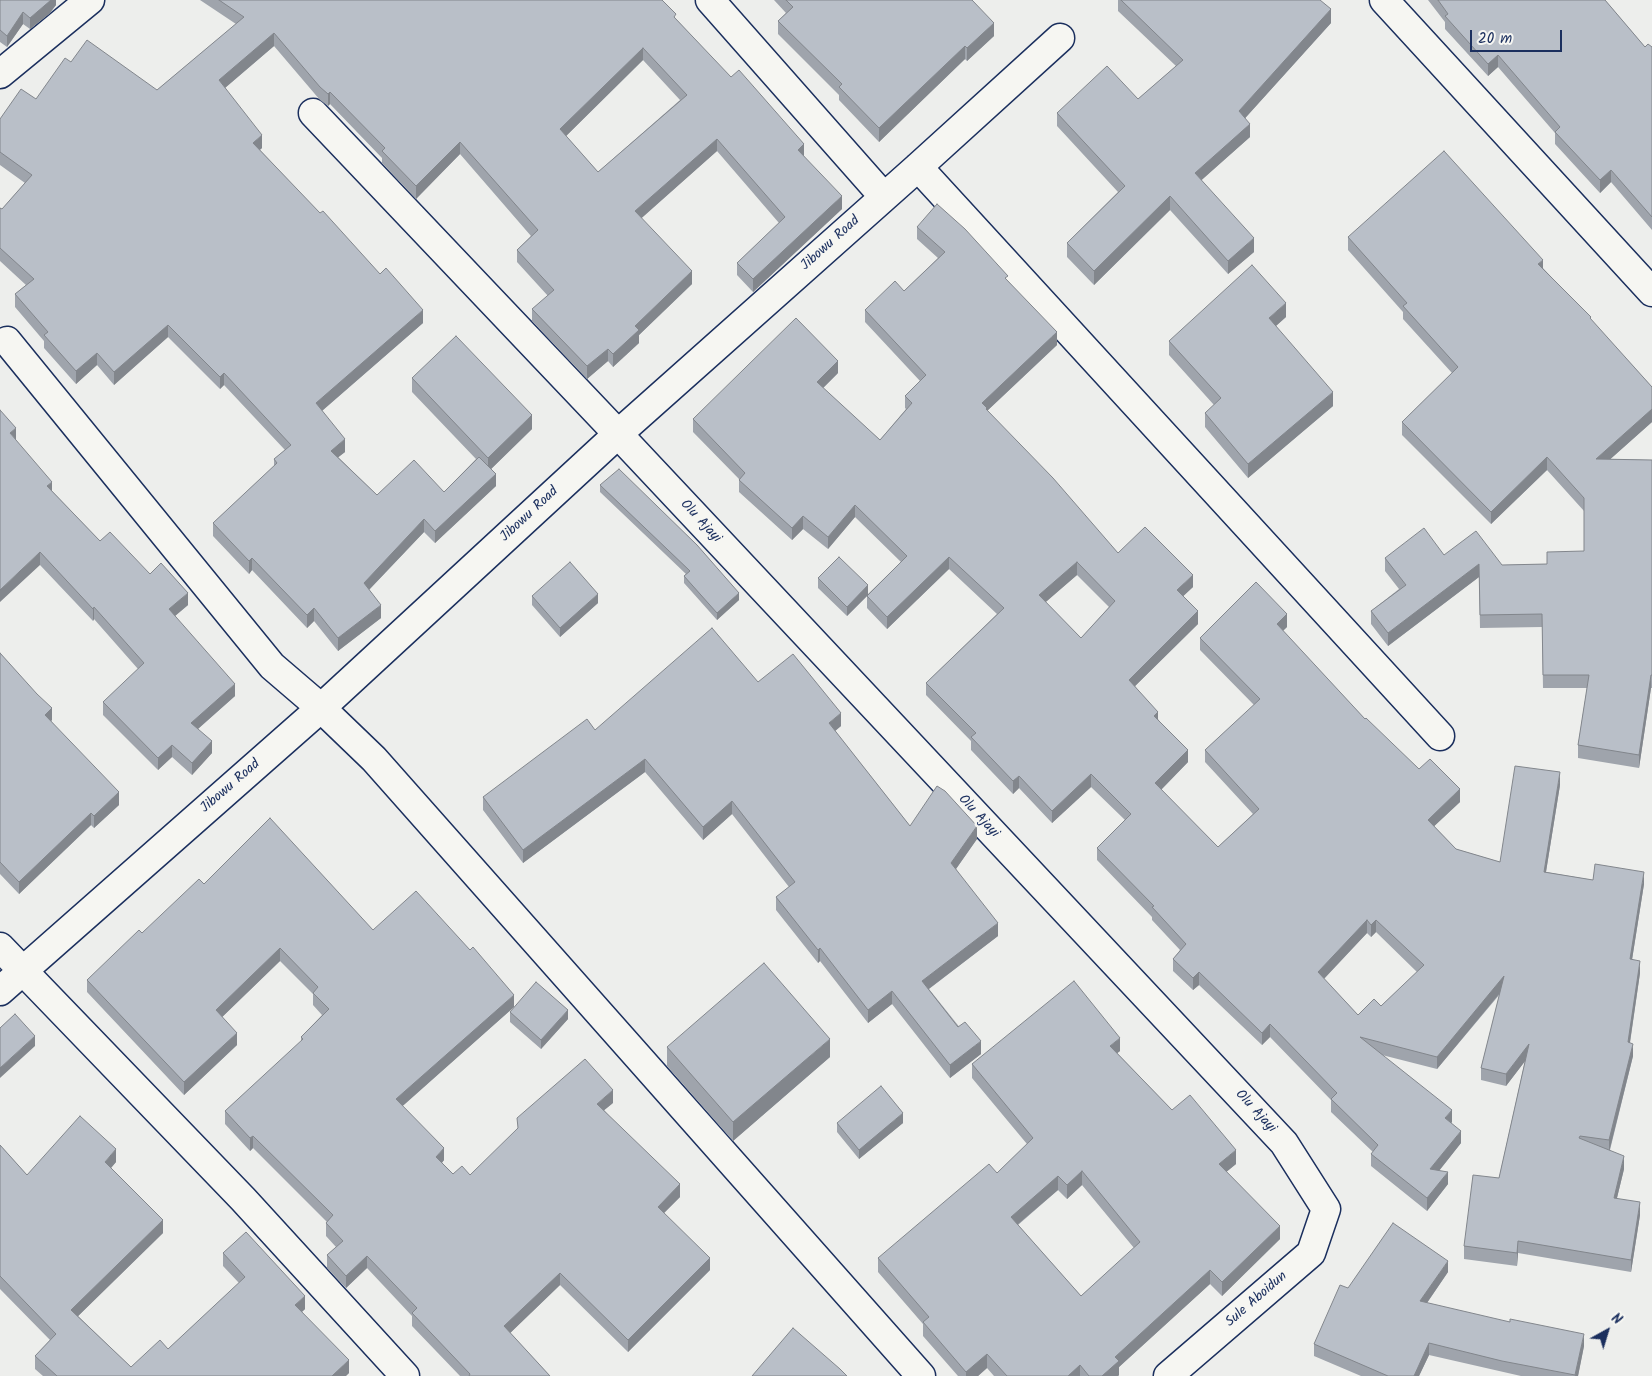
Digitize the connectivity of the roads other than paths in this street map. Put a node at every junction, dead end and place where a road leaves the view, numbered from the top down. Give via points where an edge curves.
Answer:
1 (90, 0) edge
2 (710, 0) edge
3 (1384, 0) edge
4 (1060, 38) dead end
5 (0, 74) edge
6 (313, 113) dead end
7 (918, 167) junction
8 (884, 197) junction
9 (1652, 292) edge
10 (7, 341) dead end
11 (618, 434) junction
12 (320, 708) junction
13 (1440, 736) dead end
14 (0, 947) edge
15 (22, 971) junction
16 (0, 991) edge
17 (1326, 1209) joint
18 (405, 1376) edge
19 (921, 1376) edge
20 (1168, 1376) edge

1 - 5 street
2 - 8 street
3 - 9 street
4 - 7 street, Jibowu Road
6 - 11 street, Olu Ajayi
7 - 8 street, Jibowu Road
7 - 13 street
8 - 11 street, Jibowu Road
10 - 12 street via 272,666
11 - 12 street, Jibowu Road
11 - 17 street, Olu Ajayi via 1284,1143
12 - 15 street, Jibowu Road
12 - 19 street via 374,759
14 - 15 street
15 - 16 street, Jibowu Road
15 - 18 street via 243,1199
17 - 20 street, Sule Aboidun via 1311,1253

